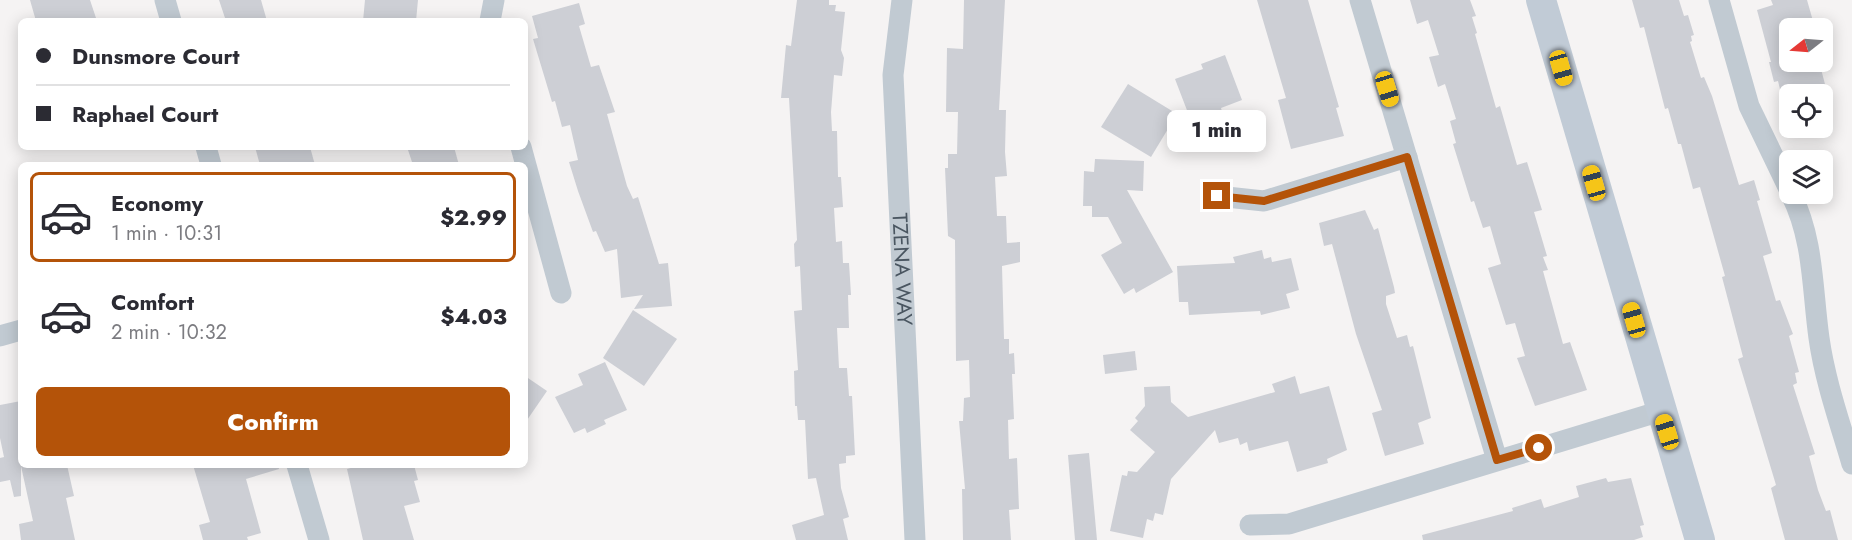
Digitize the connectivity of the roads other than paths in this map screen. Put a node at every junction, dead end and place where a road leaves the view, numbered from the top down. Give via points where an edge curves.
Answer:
1 (165, 0) edge
2 (494, 0) edge
3 (902, 0) edge
4 (1360, 0) edge
5 (1541, 0) edge
6 (1719, 0) edge
7 (170, 18) edge
8 (491, 18) edge
9 (1407, 157) junction
10 (1779, 169) edge
11 (528, 173) edge
12 (1217, 196) dead end
13 (1795, 204) edge
14 (561, 293) dead end
15 (18, 331) edge
16 (0, 336) edge
17 (1661, 411) junction
18 (1497, 460) junction
19 (1852, 464) edge
20 (298, 468) edge
21 (1250, 525) dead end
22 (319, 540) edge
23 (915, 540) edge
24 (1700, 540) edge

1 - 7 street
2 - 8 street
3 - 23 street, TZENA WAY via 893,75
4 - 9 street
5 - 17 main road
6 - 10 street via 1749,106
9 - 12 street via 1264,201
9 - 18 street
11 - 14 street
13 - 19 street via 1808,235 1828,384
15 - 16 street
17 - 18 street
17 - 24 main road
18 - 21 street via 1289,524
20 - 22 street

